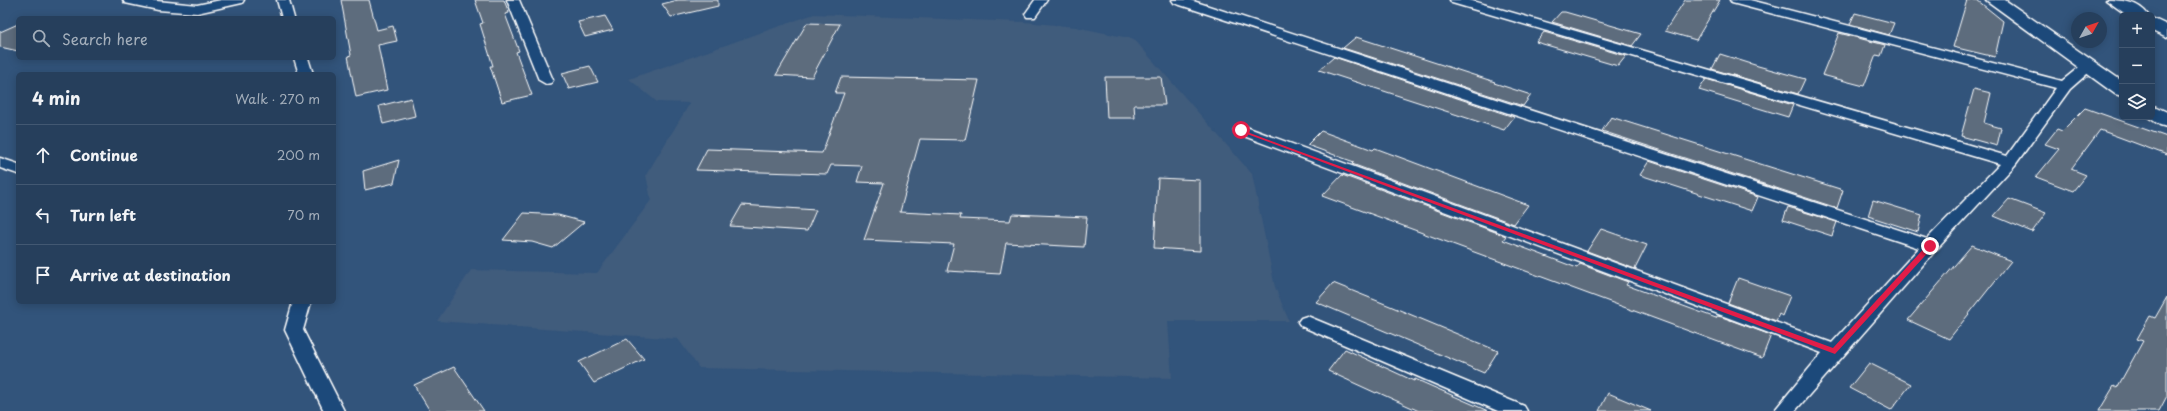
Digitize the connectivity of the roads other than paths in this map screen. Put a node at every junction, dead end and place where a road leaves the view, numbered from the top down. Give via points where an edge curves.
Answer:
1 (129, 0) edge
2 (238, 0) edge
3 (283, 0) edge
4 (513, 0) edge
5 (1041, 0) edge
6 (1178, 0) edge
7 (1456, 0) edge
8 (1736, 0) edge
9 (1994, 0) edge
10 (2114, 0) edge
11 (2134, 12) edge
12 (1031, 14) dead end
13 (287, 16) edge
14 (2155, 25) edge
15 (2167, 33) edge
16 (302, 60) edge
17 (2088, 68) junction
18 (305, 72) edge
19 (546, 80) dead end
20 (2065, 86) junction
21 (2119, 88) edge
22 (2155, 113) edge
23 (2167, 121) edge
24 (1241, 130) dead end
25 (2010, 162) junction
26 (0, 163) edge
27 (16, 168) edge
28 (1930, 246) junction
29 (301, 304) edge
30 (1307, 322) dead end
31 (1835, 352) junction
32 (334, 411) edge
33 (1517, 411) edge
34 (1784, 411) edge

1 - 2 street via 158,6 197,9
3 - 13 street
4 - 19 street
5 - 12 street
6 - 28 street
7 - 25 street
8 - 20 street
9 - 17 street
10 - 11 street
14 - 15 street
16 - 18 street
17 - 20 street
17 - 21 street
20 - 25 street
22 - 23 street
24 - 31 street
25 - 28 street
26 - 27 street
28 - 31 street
29 - 32 street via 294,330
30 - 33 street
31 - 34 street

